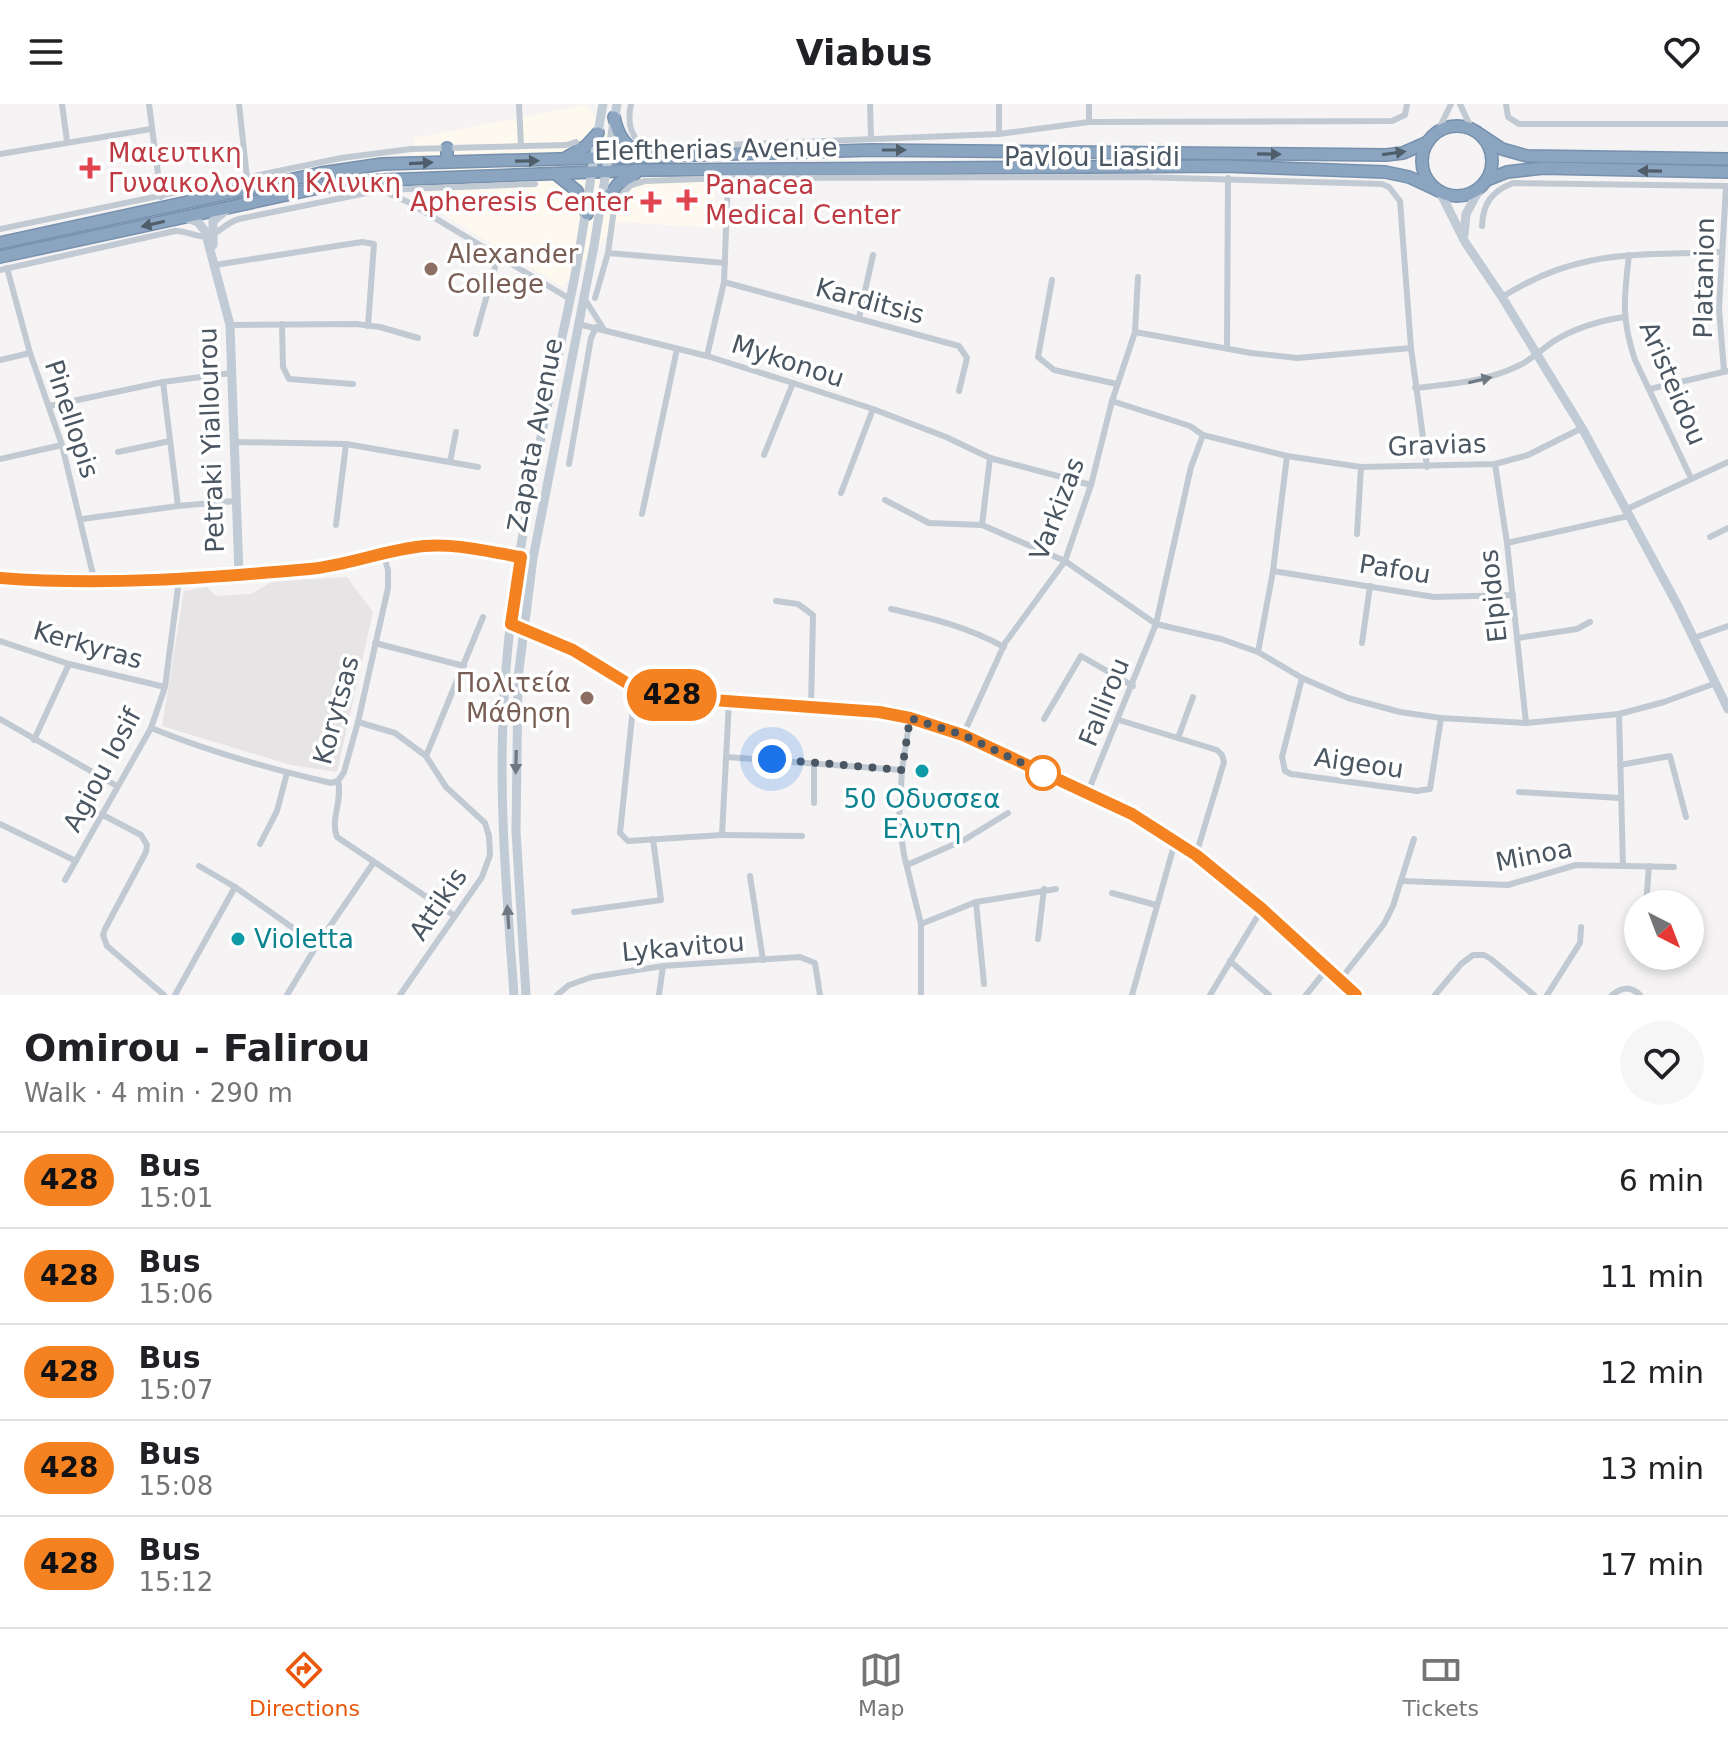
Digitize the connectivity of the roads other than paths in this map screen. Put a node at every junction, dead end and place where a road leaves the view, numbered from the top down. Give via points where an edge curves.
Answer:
1 (62, 104) edge
2 (149, 104) edge
3 (239, 104) edge
4 (519, 104) edge
5 (603, 104) edge
6 (617, 104) edge
7 (631, 104) edge
8 (870, 104) edge
9 (999, 104) edge
10 (1089, 104) edge
11 (1407, 104) edge
12 (1451, 104) edge
13 (1460, 104) edge
14 (1506, 104) edge
15 (614, 117) junction
16 (1089, 122) junction
17 (1728, 124) edge
18 (151, 129) junction
19 (1438, 131) junction
20 (1476, 132) junction
21 (598, 133) junction
22 (999, 134) junction
23 (871, 138) junction
24 (67, 141) junction
25 (576, 142) dead end
26 (1428, 142) junction
27 (521, 146) junction
28 (447, 148) junction
29 (651, 152) junction
30 (0, 154) edge
31 (594, 157) junction
32 (608, 157) junction
33 (1728, 159) edge
34 (559, 160) junction
35 (447, 162) junction
36 (1096, 167) junction
37 (1037, 168) junction
38 (647, 170) junction
39 (593, 172) junction
40 (607, 172) junction
41 (1728, 172) edge
42 (556, 174) junction
43 (1047, 177) junction
44 (1084, 177) junction
45 (247, 178) junction
46 (728, 178) junction
47 (1228, 178) junction
48 (1484, 183) junction
49 (535, 184) dead end
50 (1727, 186) edge
51 (381, 190) junction
52 (1439, 191) junction
53 (161, 197) junction
54 (236, 206) junction
55 (601, 206) junction
56 (587, 214) junction
57 (183, 217) junction
58 (1482, 226) dead end
59 (1, 227) edge
60 (209, 236) junction
61 (1465, 242) junction
62 (0, 243) edge
63 (1722, 252) junction
64 (608, 253) junction
65 (873, 255) dead end
66 (1629, 255) junction
67 (498, 256) junction
68 (0, 257) edge
69 (214, 262) junction
70 (725, 263) junction
71 (3, 269) edge
72 (1138, 277) dead end
73 (1725, 277) edge
74 (1052, 280) dead end
75 (724, 282) junction
76 (1502, 297) junction
77 (584, 298) junction
78 (595, 298) dead end
79 (570, 299) junction
80 (1624, 317) junction
81 (859, 318) junction
82 (282, 324) junction
83 (578, 324) junction
84 (230, 325) junction
85 (368, 326) junction
86 (600, 327) junction
87 (1135, 332) junction
88 (476, 334) dead end
89 (418, 338) dead end
90 (1227, 348) junction
91 (1411, 348) junction
92 (677, 349) junction
93 (30, 353) junction
94 (1538, 353) junction
95 (707, 356) junction
96 (0, 360) edge
97 (1726, 371) edge
98 (231, 373) junction
99 (163, 382) junction
100 (793, 383) junction
101 (353, 384) dead end
102 (1117, 384) junction
103 (1415, 388) junction
104 (1650, 389) junction
105 (959, 391) dead end
106 (1112, 401) junction
107 (49, 406) junction
108 (873, 409) junction
109 (1582, 428) junction
110 (456, 432) dead end
111 (1203, 435) junction
112 (170, 441) junction
113 (233, 442) junction
114 (346, 444) junction
115 (62, 445) junction
116 (118, 452) dead end
117 (764, 455) dead end
118 (1287, 456) junction
119 (990, 458) junction
120 (0, 459) edge
121 (450, 462) junction
122 (1728, 462) edge
123 (569, 464) dead end
124 (1495, 464) junction
125 (478, 467) dead end
126 (1361, 467) junction
127 (1427, 467) junction
128 (1691, 478) junction
129 (1091, 485) junction
130 (841, 493) dead end
131 (885, 500) dead end
132 (235, 501) junction
133 (178, 506) junction
134 (1626, 513) junction
135 (642, 514) dead end
136 (82, 519) junction
137 (336, 525) dead end
138 (982, 525) junction
139 (1728, 528) edge
140 (1357, 534) dead end
141 (1710, 537) dead end
142 (1507, 543) junction
143 (383, 553) junction
144 (521, 557) junction
145 (533, 558) junction
146 (1065, 561) junction
147 (1273, 571) junction
148 (239, 574) junction
149 (0, 578) edge
150 (179, 580) junction
151 (95, 583) junction
152 (1370, 586) junction
153 (1513, 595) junction
154 (776, 601) dead end
155 (891, 609) dead end
156 (483, 617) dead end
157 (1590, 622) dead end
158 (511, 624) junction
159 (1156, 624) junction
160 (1728, 626) edge
161 (525, 628) junction
162 (1518, 638) junction
163 (1694, 638) junction
164 (0, 641) edge
165 (375, 643) junction
166 (1362, 643) dead end
167 (1004, 647) junction
168 (1258, 652) junction
169 (69, 664) junction
170 (464, 666) junction
171 (1302, 678) junction
172 (1716, 683) junction
173 (1133, 686) junction
174 (165, 687) junction
175 (635, 688) junction
176 (1193, 697) dead end
177 (729, 701) junction
178 (811, 707) junction
179 (1728, 709) edge
180 (1619, 714) junction
181 (910, 718) junction
182 (1441, 718) junction
183 (0, 719) edge
184 (1044, 719) dead end
185 (1119, 720) junction
186 (358, 722) junction
187 (1526, 723) junction
188 (151, 728) junction
189 (963, 735) junction
190 (1178, 738) junction
191 (34, 740) junction
192 (426, 756) junction
193 (726, 757) junction
194 (814, 763) junction
195 (1620, 765) junction
196 (902, 770) junction
197 (287, 773) junction
198 (338, 781) junction
199 (117, 786) junction
200 (1519, 792) dead end
201 (1087, 794) junction
202 (1620, 798) junction
203 (814, 803) dead end
204 (1008, 813) dead end
205 (101, 814) junction
206 (1686, 817) dead end
207 (0, 824) edge
208 (722, 835) junction
209 (802, 836) dead end
210 (653, 839) junction
211 (1414, 839) dead end
212 (1175, 842) junction
213 (260, 844) dead end
214 (1196, 855) junction
215 (76, 861) junction
216 (374, 862) junction
217 (907, 865) junction
218 (1623, 865) junction
219 (199, 866) dead end
220 (1649, 866) junction
221 (1674, 867) dead end
222 (750, 876) dead end
223 (65, 880) dead end
224 (1402, 881) junction
225 (235, 887) junction
226 (1044, 889) junction
227 (1056, 889) dead end
228 (1647, 890) edge
229 (1112, 893) dead end
230 (976, 902) junction
231 (1156, 905) junction
232 (1262, 909) junction
233 (574, 912) dead end
234 (455, 916) junction
235 (921, 924) junction
236 (1581, 927) dead end
237 (1038, 939) dead end
238 (317, 945) junction
239 (763, 960) junction
240 (1230, 961) junction
241 (663, 966) junction
242 (1327, 969) junction
243 (1340, 980) junction
244 (984, 984) dead end
245 (164, 995) edge
246 (175, 995) edge
247 (287, 995) edge
248 (400, 995) edge
249 (514, 995) edge
250 (526, 995) edge
251 (557, 995) edge
252 (659, 995) edge
253 (820, 995) edge
254 (921, 995) edge
255 (1132, 995) edge
256 (1210, 995) edge
257 (1269, 995) edge
258 (1306, 995) edge
259 (1356, 995) edge
260 (1435, 995) edge
261 (1534, 995) edge
262 (1547, 995) edge
263 (1612, 995) edge
264 (1640, 995) edge

1 - 24 street
2 - 18 street
3 - 45 street
4 - 27 street
5 - 21 main road, Zapata Avenue
6 - 15 main road, Zapata Avenue
7 - 29 street via 634,137
8 - 23 street
9 - 22 street
10 - 16 street
11 - 16 street via 1405,115 1392,121
12 - 19 street
13 - 20 street
14 - 17 street via 1508,117 1519,124
15 - 29 highway via 623,141 632,149
15 - 32 main road, Zapata Avenue
16 - 22 street
18 - 24 street
18 - 53 street
19 - 20 highway via 1458,125
19 - 26 highway
20 - 33 highway via 1502,149 1527,156
20 - 48 highway via 1489,145 1492,159
21 - 31 main road, Zapata Avenue
21 - 34 highway
22 - 23 street
23 - 29 street
24 - 30 street
25 - 27 street
29 -> 26 highway, Eleftherias Avenue via 1386,155
26 - 52 highway via 1422,167
27 - 28 street
28 - 35 highway
28 - 45 street via 341,158
29 - 32 highway, Eleftherias Avenue
31 - 32 highway, Eleftherias Avenue
31 - 34 highway, Eleftherias Avenue
31 - 39 main road, Zapata Avenue
32 - 40 main road, Zapata Avenue
35 -> 34 highway, Eleftherias Avenue
62 -> 35 highway, Eleftherias Avenue via 321,173
36 - 37 highway, Eleftherias Avenue
36 - 44 street
36 - 52 highway, Eleftherias Avenue via 1385,172
37 - 38 highway, Eleftherias Avenue
37 - 43 street
38 - 40 highway, Eleftherias Avenue
38 - 55 highway via 622,180
39 - 40 highway, Eleftherias Avenue
39 - 42 highway, Eleftherias Avenue
39 - 56 main road, Zapata Avenue
40 - 55 main road, Zapata Avenue
41 -> 48 highway via 1543,168 1507,172
42 - 54 highway, Eleftherias Avenue via 383,180
42 - 56 highway via 577,191
43 - 44 street, Pavlou Liasidi
43 - 46 street, Pavlou Liasidi
44 - 47 street, Pavlou Liasidi
45 - 53 street
46 - 64 street, Pavlou Liasidi via 631,185 614,206
46 - 70 street
47 - 90 street
47 - 91 street, Pavlou Liasidi via 1389,187 1400,201
48 - 52 highway via 1461,196
48 - 61 main road via 1466,214
49 - 51 street
50 - 58 street via 1513,183 1487,201
50 - 63 street, Platanion
51 - 60 street via 239,219
51 - 67 street
52 - 61 main road
53 - 59 street
54 - 57 highway, Eleftherias Avenue
54 - 60 main road via 215,218
55 - 77 main road, Zapata Avenue
56 - 79 main road, Zapata Avenue
57 - 60 main road via 198,222
57 -> 68 highway, Eleftherias Avenue
60 - 69 main road, Petraki Yiallourou
60 - 71 street via 175,231
61 - 76 main road
63 - 66 street
63 - 73 street, Platanion
64 - 70 street
64 - 78 street, Pavlou Liasidi
65 - 81 street
66 - 76 street via 1563,266
66 - 80 street, Aristeidou
67 - 79 street
67 - 88 street
69 - 84 main road, Petraki Yiallourou
69 - 85 street via 374,244
70 - 75 street
71 - 93 street, Pinellopis
72 - 87 street, Varkizas
73 - 97 street, Platanion via 1719,309
74 - 102 street via 1038,357 1054,370
75 - 81 street, Karditsis
75 - 95 street
76 - 94 main road
77 - 83 main road, Zapata Avenue
77 - 86 street
79 - 144 main road, Zapata Avenue
80 - 94 street via 1583,326
80 - 104 street, Aristeidou via 1635,360
81 - 105 street, Karditsis via 959,346 967,358
82 - 84 street
82 - 85 street
82 - 101 street via 283,367 289,379
83 - 86 street, Mykonou
83 - 145 main road, Zapata Avenue
84 - 98 main road, Petraki Yiallourou
85 - 89 street
86 - 92 street, Mykonou
86 - 123 street via 591,338
87 - 90 street
87 - 102 street, Varkizas
90 - 91 street via 1317,358
91 - 103 street, Pavlou Liasidi
92 - 95 street, Mykonou
92 - 135 street
93 - 96 street
93 - 107 street, Pinellopis
103 -> 94 street via 1473,382
94 - 109 main road
95 - 100 street, Mykonou
97 - 104 street
98 - 99 street
98 - 113 main road, Petraki Yiallourou
99 - 107 street
99 - 112 street
100 - 108 street, Mykonou
100 - 117 street
102 - 106 street, Varkizas
103 - 127 street, Pavlou Liasidi
104 - 128 street, Aristeidou
106 - 111 street, Gravias
106 - 129 street, Varkizas
107 - 115 street, Pinellopis
108 - 119 street, Mykonou
108 - 130 street
109 - 124 street, Gravias via 1528,455
109 - 134 main road
110 - 121 street
111 - 118 street, Gravias
111 - 159 street
112 - 116 street
112 - 133 street
113 - 114 street
113 - 132 main road, Petraki Yiallourou
114 - 121 street
114 - 137 street
115 - 120 street
115 - 136 street, Pinellopis
118 - 126 street, Gravias
118 - 147 street
119 - 129 street, Mykonou
119 - 138 street
121 - 125 street
122 - 128 street
124 - 127 street, Gravias
124 - 142 street, Elpidos
126 - 127 street, Gravias
126 - 140 street
128 - 134 street
129 - 146 street, Varkizas
131 - 138 street via 929,523
132 - 133 street
132 - 148 main road, Petraki Yiallourou
133 - 136 street
134 - 142 street
134 - 163 main road
136 - 151 street, Pinellopis
138 - 146 street
139 - 141 street
142 - 153 street, Elpidos
143 - 144 main road via 441,545
143 - 148 main road via 322,568
143 - 165 street, Korytsas via 388,588
144 - 145 main road
144 - 158 main road, Zapata Avenue
145 - 161 main road, Zapata Avenue
146 - 159 street
146 - 167 street, Varkizas
147 - 152 street, Pafou
147 - 168 street
148 - 150 main road
149 - 151 main road
150 - 151 main road
150 - 174 street, Agiou Iosif
152 - 153 street, Pafou via 1434,597
152 - 166 street
153 - 162 street, Elpidos
154 - 178 street via 798,604 813,615
155 - 167 street via 977,632
156 - 170 street
157 - 162 street via 1577,629
158 - 161 main road
249 -> 158 main road, Zapata Avenue via 502,756
159 - 168 street
159 - 173 street, Fallirou
160 - 163 street
161 - 175 main road
161 -> 250 main road, Zapata Avenue via 518,678 516,831
162 - 187 street, Elpidos
163 - 172 main road
164 - 169 street, Kerkyras
165 - 170 street
165 - 186 street, Korytsas
167 - 189 street, Varkizas
168 - 171 street
169 - 174 street, Kerkyras
169 - 191 street
170 - 192 street
171 - 182 street via 1348,698
171 - 182 street, Aigeou via 1282,757 1291,774 1430,789
172 - 179 main road
172 - 180 street
173 - 184 street via 1081,656
173 - 185 street, Fallirou
174 - 188 street, Agiou Iosif
175 - 177 main road
175 - 210 street via 620,833 628,841
176 - 190 street
177 - 178 main road
177 - 193 street
178 - 181 main road
180 - 187 street
180 - 195 street
181 - 189 main road
181 - 196 street
182 - 187 street
183 - 191 street
185 - 190 street
185 - 201 street, Fallirou
186 - 192 street, Attikis via 395,733
186 - 198 street, Korytsas
188 - 197 street, Korytsas
188 - 199 street, Agiou Iosif
189 - 201 main road
190 - 214 street via 1217,750 1224,762
191 - 199 street
192 - 234 street, Attikis via 446,787 485,823 489,836 490,855 482,877
193 - 194 street
193 - 208 street
194 - 196 street
194 - 203 street
195 - 202 street
195 - 206 street via 1670,756
196 - 217 street via 899,821
197 - 198 street, Korytsas
197 - 213 street via 277,811
198 - 216 street via 337,837
199 - 205 street, Agiou Iosif
200 - 202 street
201 - 212 main road
202 - 218 street
204 - 217 street
205 - 215 street, Agiou Iosif
205 - 245 street via 141,835 147,845 104,940
207 - 215 street
208 - 209 street
208 - 210 street
210 - 233 street via 661,900
211 - 224 street
212 - 214 main road
212 - 231 street
214 - 232 main road
215 - 223 street, Agiou Iosif
216 - 234 street
216 - 238 street
217 - 235 street
218 - 220 street, Minoa
218 - 224 street, Minoa via 1576,865 1508,885
219 - 225 street
220 - 221 street, Minoa
220 - 228 street
222 - 239 street
224 - 243 street via 1384,924
225 - 238 street
225 - 246 street
226 - 227 street
226 - 230 street
226 - 237 street
229 - 231 street
230 - 235 street
230 - 244 street
231 - 255 street
232 - 240 street
232 - 242 main road
234 - 248 street, Attikis
235 - 254 street
236 - 262 street via 1580,943
238 - 247 street
239 - 241 street, Lykavitou
239 - 253 street, Lykavitou via 800,957 815,963
240 - 256 street
240 - 257 street
241 - 251 street, Lykavitou via 585,978
241 - 252 street
242 - 243 main road
242 - 258 street
243 - 259 main road
260 - 261 street via 1473,955 1491,959
263 - 264 street via 1624,988

